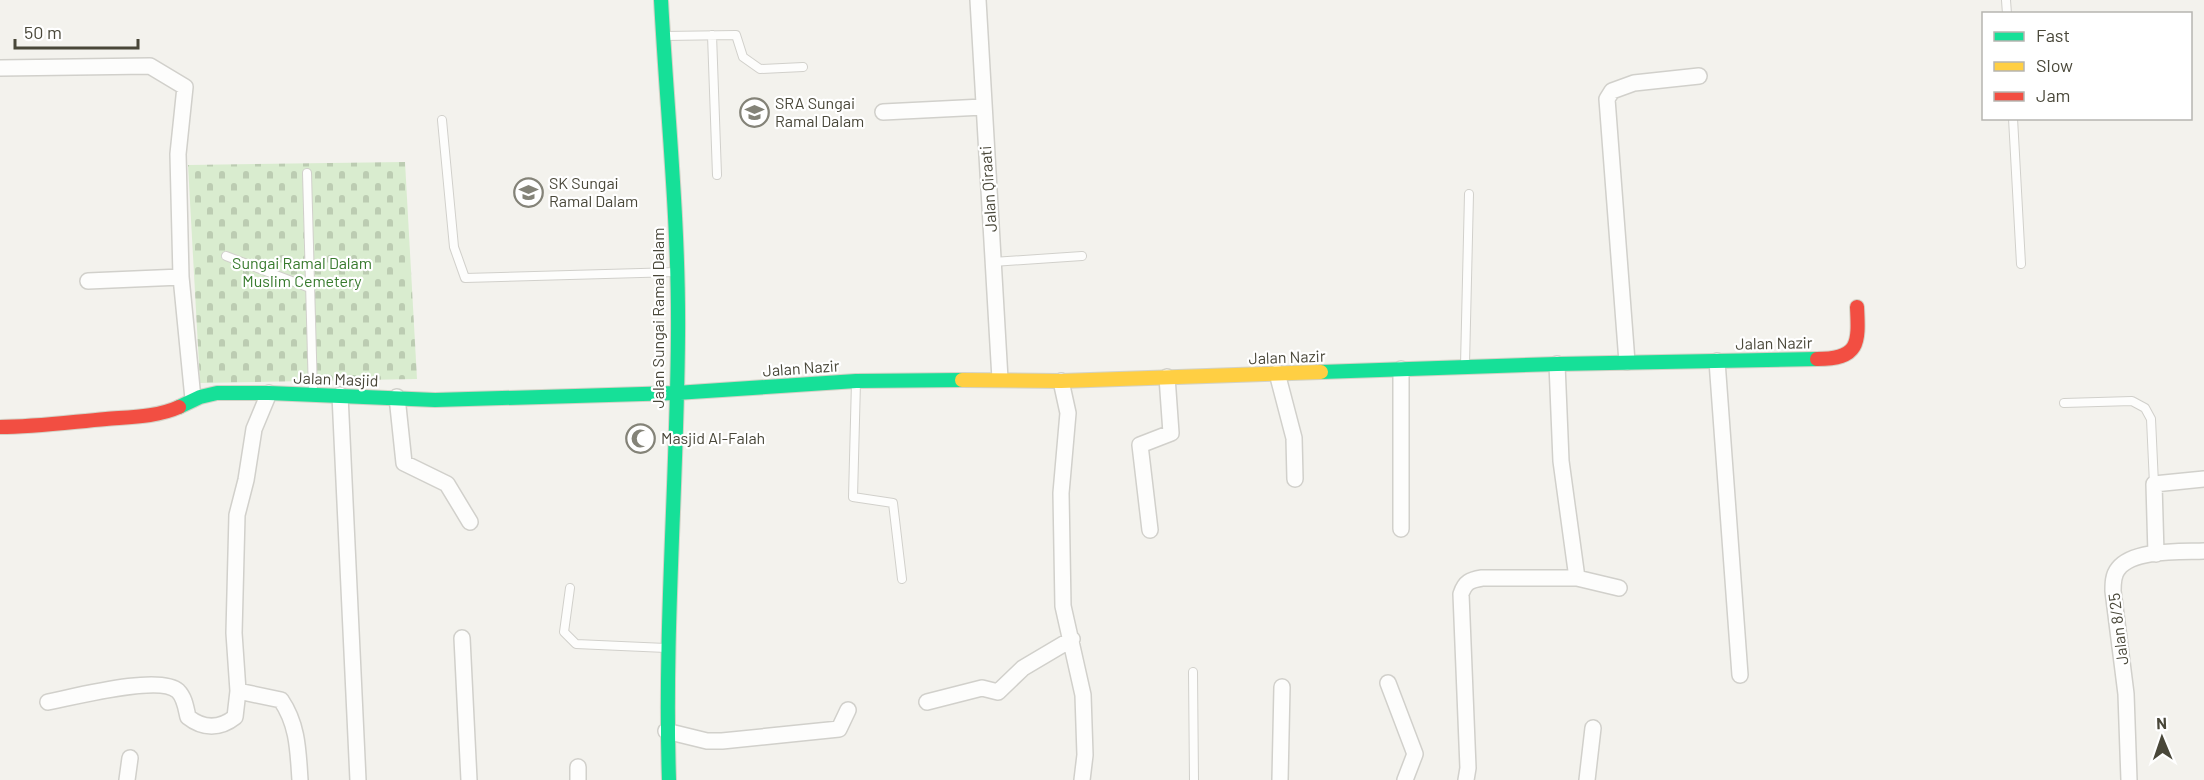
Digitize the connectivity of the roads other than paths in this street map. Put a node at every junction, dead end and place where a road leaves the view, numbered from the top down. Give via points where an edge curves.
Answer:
1 (661, 0) edge
2 (978, 0) edge
3 (712, 35) junction
4 (663, 36) junction
5 (803, 67) dead end
6 (0, 68) edge
7 (1699, 76) dead end
8 (983, 107) junction
9 (883, 112) dead end
10 (442, 120) dead end
11 (2013, 120) edge
12 (307, 173) dead end
13 (717, 175) dead end
14 (1469, 194) dead end
15 (226, 256) dead end
16 (1082, 256) dead end
17 (993, 262) junction
18 (2021, 264) dead end
19 (678, 272) junction
20 (181, 277) junction
21 (88, 281) dead end
22 (310, 288) junction
23 (1857, 307) dead end
24 (1718, 361) junction
25 (1627, 362) junction
26 (1557, 364) junction
27 (1465, 367) junction
28 (1401, 369) junction
29 (1277, 373) junction
30 (1167, 377) junction
31 (1000, 379) junction
32 (856, 381) junction
33 (1061, 381) junction
34 (269, 393) junction
35 (676, 393) junction
36 (313, 394) junction
37 (340, 395) junction
38 (397, 397) junction
39 (193, 399) junction
40 (2064, 403) dead end
41 (0, 427) edge
42 (1295, 479) dead end
43 (2204, 479) edge
44 (2154, 484) junction
45 (470, 522) dead end
46 (1401, 529) dead end
47 (1150, 530) dead end
48 (2204, 551) edge
49 (2156, 554) junction
50 (1577, 578) junction
51 (902, 579) dead end
52 (570, 588) dead end
53 (1619, 588) dead end
54 (462, 638) dead end
55 (1072, 639) junction
56 (668, 648) junction
57 (1193, 672) dead end
58 (1740, 675) dead end
59 (1388, 683) dead end
60 (1282, 687) dead end
61 (238, 691) junction
62 (48, 702) dead end
63 (927, 702) dead end
64 (848, 710) dead end
65 (1593, 728) dead end
66 (666, 731) junction
67 (130, 759) dead end
68 (127, 780) edge
69 (300, 780) edge
70 (358, 780) edge
71 (469, 780) edge
72 (669, 780) edge
73 (1082, 780) edge
74 (1194, 780) edge
75 (1280, 780) edge
76 (1405, 780) edge
77 (1466, 780) edge
78 (1587, 780) edge
79 (2129, 780) edge

1 - 4 street, Jalan Sungai Ramal Dalam
2 - 8 street, Jalan Qiraati
3 - 4 lane
3 - 5 lane via 736,35 742,57 760,69
3 - 13 lane
4 - 19 street, Jalan Sungai Ramal Dalam
6 - 20 street via 150,66 185,87 178,154
7 - 25 street via 1634,83 1612,91 1607,99
8 - 9 street
8 - 17 street, Jalan Qiraati
10 - 19 lane via 454,247 465,278
11 - 18 lane
12 - 22 lane
14 - 27 lane
15 - 22 lane
16 - 17 lane
17 - 31 street, Jalan Qiraati
19 - 35 street, Jalan Sungai Ramal Dalam
20 - 21 street
20 - 39 street
22 - 36 lane
23 - 24 street, Jalan Nazir via 1858,339 1850,354 1839,359
24 - 25 street, Jalan Nazir
24 - 58 street
25 - 26 street, Jalan Nazir
26 - 27 street, Jalan Nazir
26 - 50 street via 1561,460
27 - 28 street, Jalan Nazir
28 - 29 street, Jalan Nazir
28 - 46 street
29 - 30 street, Jalan Nazir
29 - 42 street via 1294,438
30 - 33 street, Jalan Nazir
30 - 47 street via 1171,433 1140,446
31 - 32 street, Jalan Nazir
31 - 33 street, Jalan Nazir
32 - 35 street, Jalan Nazir
32 - 51 lane via 853,497 893,503
33 - 55 street via 1068,413 1061,493 1063,606
34 - 36 street, Jalan Masjid
34 - 39 street, Jalan Masjid via 218,393
34 - 61 street via 254,429 237,515 234,633
35 - 38 street, Jalan Masjid via 435,400
35 - 56 street, Jalan Sungai Ramal Dalam
36 - 37 street, Jalan Masjid
37 - 38 street, Jalan Masjid
37 - 70 street
38 - 45 street via 404,463 447,484
39 - 41 street, Jalan Masjid via 170,411 145,415
40 - 44 lane via 2132,402 2145,408 2151,419
43 - 44 street
44 - 49 street
48 - 49 street, Jalan 8/25
49 - 79 street, Jalan 8/25 via 2127,561 2114,578 2126,694
50 - 53 street
50 - 77 street via 1482,578 1463,586
52 - 56 lane via 564,632 576,644
54 - 71 street
55 - 63 street via 1023,668 998,692 982,688
55 - 73 street via 1083,695
56 - 66 street, Jalan Sungai Ramal Dalam
57 - 74 lane
59 - 76 street via 1415,754
60 - 75 street
61 - 62 street via 235,717 212,727 197,725 188,717 177,691 163,685 146,684
61 - 69 street via 281,700 291,714
64 - 66 street via 839,729 722,741
65 - 78 street
66 - 72 street, Jalan Sungai Ramal Dalam
67 - 68 street

